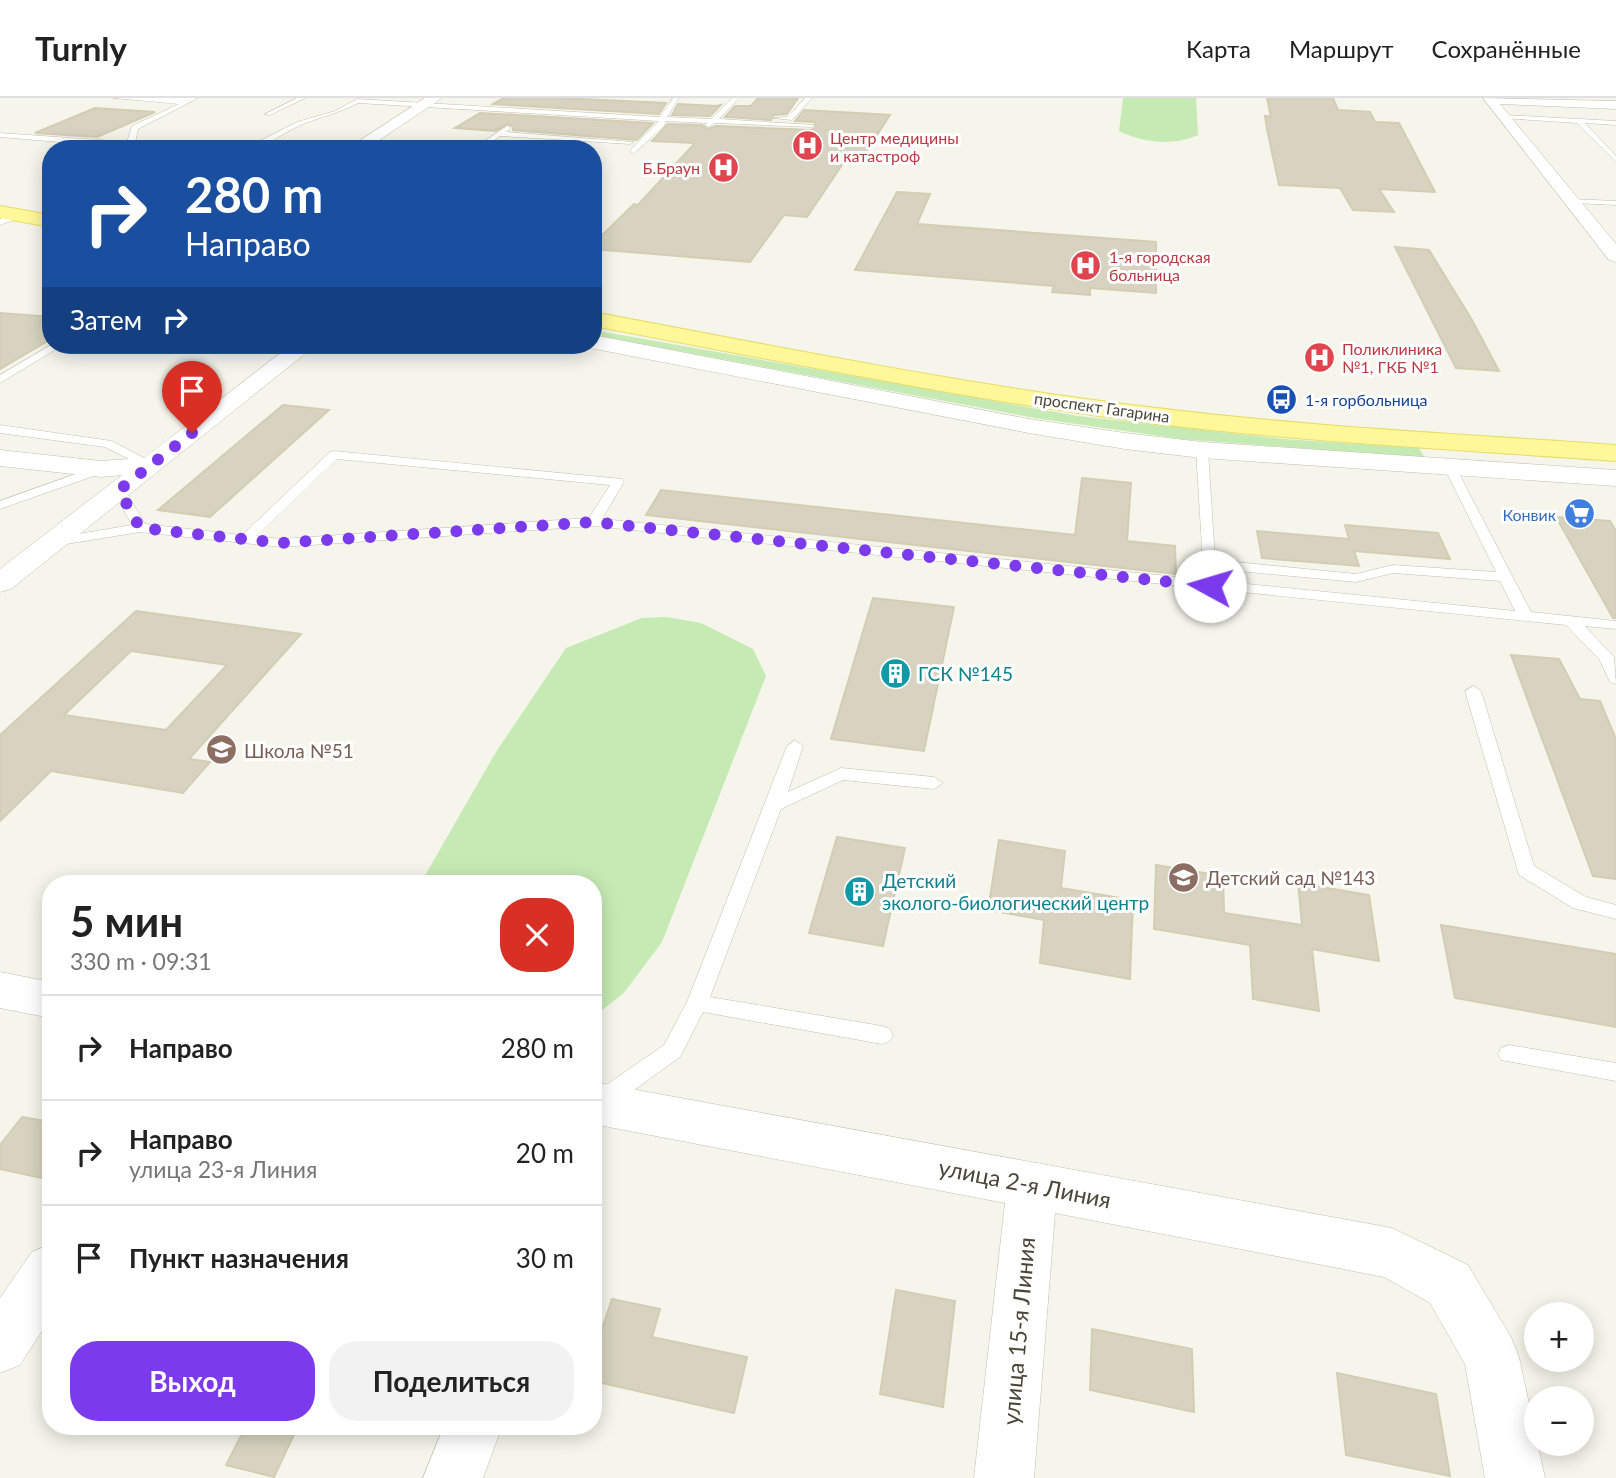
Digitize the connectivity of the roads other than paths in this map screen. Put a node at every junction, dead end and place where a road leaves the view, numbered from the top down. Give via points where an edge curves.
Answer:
1 (117, 98) edge
2 (302, 98) edge
3 (676, 98) edge
4 (736, 98) edge
5 (809, 98) edge
6 (1486, 99) edge
7 (192, 100) edge
8 (428, 102) edge
9 (1616, 106) edge
10 (337, 112) junction
11 (351, 112) dead end
12 (529, 112) junction
13 (268, 114) dead end
14 (1504, 117) junction
15 (717, 118) junction
16 (662, 119) junction
17 (1579, 121) junction
18 (1616, 123) edge
19 (811, 125) dead end
20 (701, 132) dead end
21 (499, 134) junction
22 (2, 139) edge
23 (63, 140) edge
24 (132, 140) edge
25 (266, 140) edge
26 (367, 140) edge
27 (490, 140) edge
28 (597, 140) edge
29 (602, 140) edge
30 (630, 142) dead end
31 (633, 152) dead end
32 (1616, 160) edge
33 (0, 201) edge
34 (1573, 201) junction
35 (1614, 205) edge
36 (42, 208) edge
37 (6, 217) edge
38 (42, 220) edge
39 (1616, 256) edge
40 (602, 307) edge
41 (602, 321) edge
42 (602, 343) edge
43 (43, 354) edge
44 (294, 354) edge
45 (0, 380) edge
46 (0, 429) edge
47 (1616, 436) edge
48 (1202, 450) junction
49 (1616, 453) edge
50 (0, 458) edge
51 (151, 466) junction
52 (1450, 467) junction
53 (101, 470) junction
54 (1616, 478) edge
55 (119, 490) junction
56 (0, 505) edge
57 (593, 522) junction
58 (140, 528) junction
59 (246, 538) junction
60 (51, 542) junction
61 (1209, 565) junction
62 (1505, 577) junction
63 (0, 583) edge
64 (1210, 586) junction
65 (1525, 617) junction
66 (1571, 621) junction
67 (1616, 625) edge
68 (1616, 679) edge
69 (1473, 691) dead end
70 (795, 746) dead end
71 (934, 783) dead end
72 (774, 806) junction
73 (1616, 912) edge
74 (0, 990) edge
75 (42, 998) edge
76 (697, 1003) junction
77 (882, 1035) dead end
78 (1509, 1054) dead end
79 (1616, 1072) edge
80 (602, 1102) edge
81 (602, 1108) edge
82 (1032, 1184) junction
83 (42, 1283) edge
84 (0, 1345) edge
85 (470, 1435) edge
86 (453, 1478) edge
87 (1004, 1478) edge
88 (1515, 1478) edge

1 - 7 lane
2 - 13 lane
3 - 16 lane
4 - 15 lane
5 - 15 lane via 790,119
6 - 9 street
6 - 14 street
7 - 24 lane via 135,128
8 - 10 lane via 357,102
8 - 12 lane
8 - 26 street via 400,115
10 - 11 lane
10 - 25 lane via 299,123
12 - 16 lane
12 - 21 lane
14 - 17 lane
14 - 34 street
15 - 16 lane
15 - 19 lane
15 - 20 lane
16 - 31 lane via 662,125
17 - 18 lane
17 - 32 lane
21 - 27 lane
21 - 28 lane
22 - 23 lane
29 - 30 lane
33 - 36 main road
34 - 35 lane
34 - 39 street
37 - 38 main road
40 - 47 main road, проспект Гагарина via 1020,380 1150,398
41 - 49 main road, проспект Гагарина via 1157,416
42 - 48 street via 1029,426
43 - 45 lane
44 - 51 street
46 - 51 lane via 108,444
48 - 52 street
48 - 61 lane
50 - 53 street
51 - 53 street
51 - 55 street
52 - 54 street
52 - 62 lane
53 - 56 lane
55 - 58 lane
55 - 60 street
57 - 59 lane via 281,543
57 - 59 lane via 618,482 334,455
57 - 64 lane
58 - 59 lane
58 - 60 lane
60 - 63 street
61 - 62 lane via 1356,578 1393,569
61 - 64 lane
62 - 65 lane
64 - 65 lane
65 - 66 lane
66 - 67 lane
66 - 68 lane via 1606,657
69 - 73 lane via 1526,870 1580,903
70 - 72 lane
71 - 72 lane via 841,774
72 - 76 lane
74 - 75 street
76 - 77 lane
76 - 80 lane via 672,1051
78 - 79 lane
81 - 82 street, улица 2-я Линия
82 - 87 street, улица 15-я Линия
82 - 88 street, улица 2-я Линия via 1392,1253 1449,1284 1491,1357
83 - 84 street
85 - 86 street

